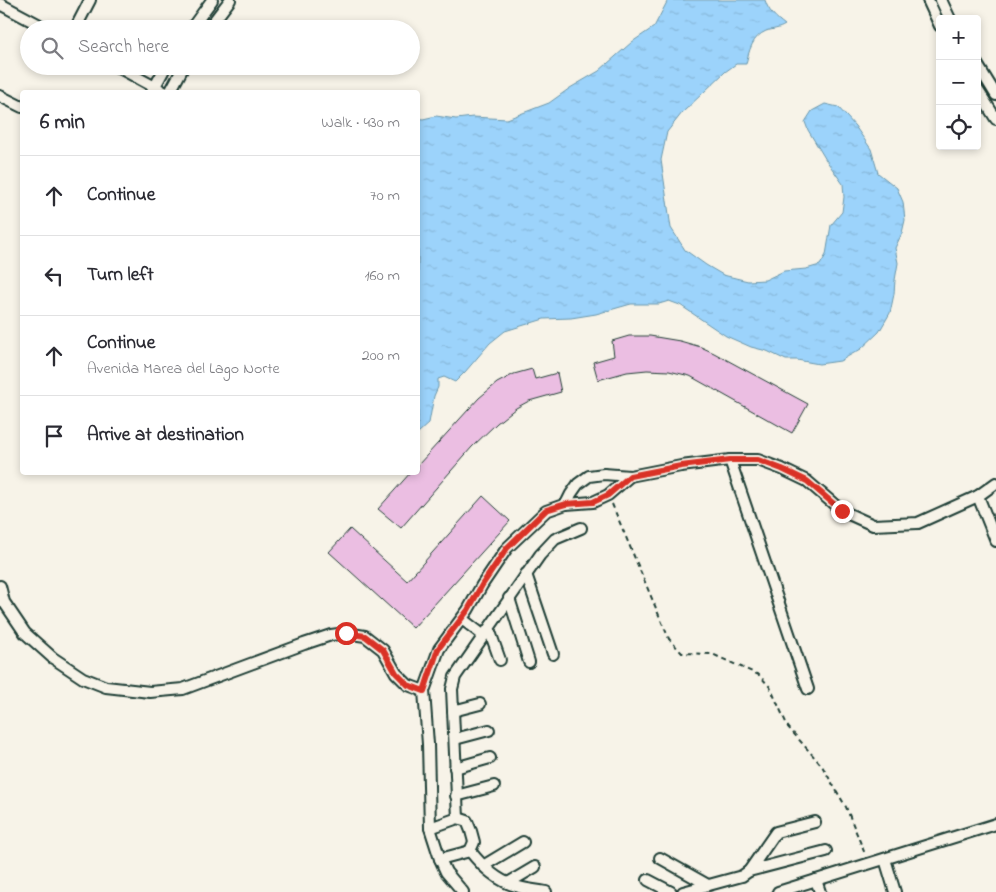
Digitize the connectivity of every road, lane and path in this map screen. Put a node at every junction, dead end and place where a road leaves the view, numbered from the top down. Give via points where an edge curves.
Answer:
1 (90, 0) edge
2 (212, 0) edge
3 (230, 0) edge
4 (928, 0) edge
5 (941, 0) edge
6 (0, 4) edge
7 (948, 15) edge
8 (936, 17) edge
9 (30, 20) edge
10 (80, 20) edge
11 (198, 20) edge
12 (215, 20) edge
13 (981, 71) edge
14 (131, 75) edge
15 (163, 75) edge
16 (179, 75) edge
17 (155, 90) edge
18 (157, 90) edge
19 (171, 90) edge
20 (981, 95) edge
21 (996, 95) edge
22 (0, 96) edge
23 (20, 106) edge
24 (996, 119) edge
25 (730, 460) junction
26 (630, 476) junction
27 (996, 483) edge
28 (608, 495) junction
29 (978, 496) junction
30 (566, 504) junction
31 (581, 528) dead end
32 (996, 540) edge
33 (526, 574) junction
34 (0, 586) edge
35 (509, 598) junction
36 (462, 619) junction
37 (486, 632) junction
38 (553, 654) dead end
39 (500, 660) dead end
40 (529, 662) dead end
41 (808, 689) dead end
42 (424, 691) junction
43 (480, 704) dead end
44 (453, 711) junction
45 (489, 730) dead end
46 (455, 739) junction
47 (490, 758) dead end
48 (455, 768) junction
49 (494, 786) dead end
50 (456, 796) junction
51 (458, 818) junction
52 (814, 822) dead end
53 (996, 824) edge
54 (430, 828) junction
55 (523, 842) dead end
56 (470, 850) junction
57 (826, 851) dead end
58 (660, 858) dead end
59 (440, 859) junction
60 (885, 859) junction
61 (869, 864) junction
62 (484, 866) junction
63 (535, 867) dead end
64 (749, 871) junction
65 (648, 880) dead end
66 (816, 880) junction
67 (508, 883) junction
68 (714, 887) edge
69 (463, 892) edge
70 (546, 892) edge
71 (671, 892) edge
72 (683, 892) edge
73 (778, 892) edge
74 (820, 892) edge
75 (896, 892) edge

1 - 10 street
2 - 11 street
3 - 12 street
4 - 8 street
5 - 7 street
6 - 9 street
13 - 21 street
14 - 17 street
15 - 18 street
16 - 19 street
20 - 24 street
22 - 23 street
25 - 26 street
25 - 29 street via 758,460 782,469 807,481 842,511 873,525 918,523
25 - 41 street
26 - 28 street
26 - 30 street via 589,476 578,484
27 - 29 street
28 - 30 street via 593,502
28 - 61 path via 669,639 682,653 712,654 758,675 770,687 788,727 822,766 846,807
29 - 32 street
30 - 36 street via 546,510 507,548
31 - 33 street via 555,539
33 - 35 street
33 - 38 street
34 - 42 street via 4,602 26,633 53,658 83,678 106,687 150,692 183,689 304,644 346,633 365,636 383,650 396,673 408,685
35 - 37 street
35 - 40 street
36 - 37 street
36 - 42 street via 438,649
37 - 39 street
37 - 44 street via 455,677
42 - 54 street
43 - 44 street
44 - 46 street
45 - 46 street
46 - 48 street
47 - 48 street
48 - 50 street
49 - 50 street
50 - 51 street
51 - 54 street
51 - 56 street via 466,821 471,831 474,842
52 - 64 street via 776,832
53 - 60 street
54 - 59 street
55 - 62 street
56 - 59 street
56 - 62 street
57 - 64 street
58 - 68 street
59 - 69 street via 446,872
60 - 61 street
60 - 75 street
61 - 66 street
62 - 67 street via 496,878
63 - 67 street
64 - 68 street
65 - 71 street
66 - 73 street
66 - 74 street
67 - 70 street
68 - 72 street

